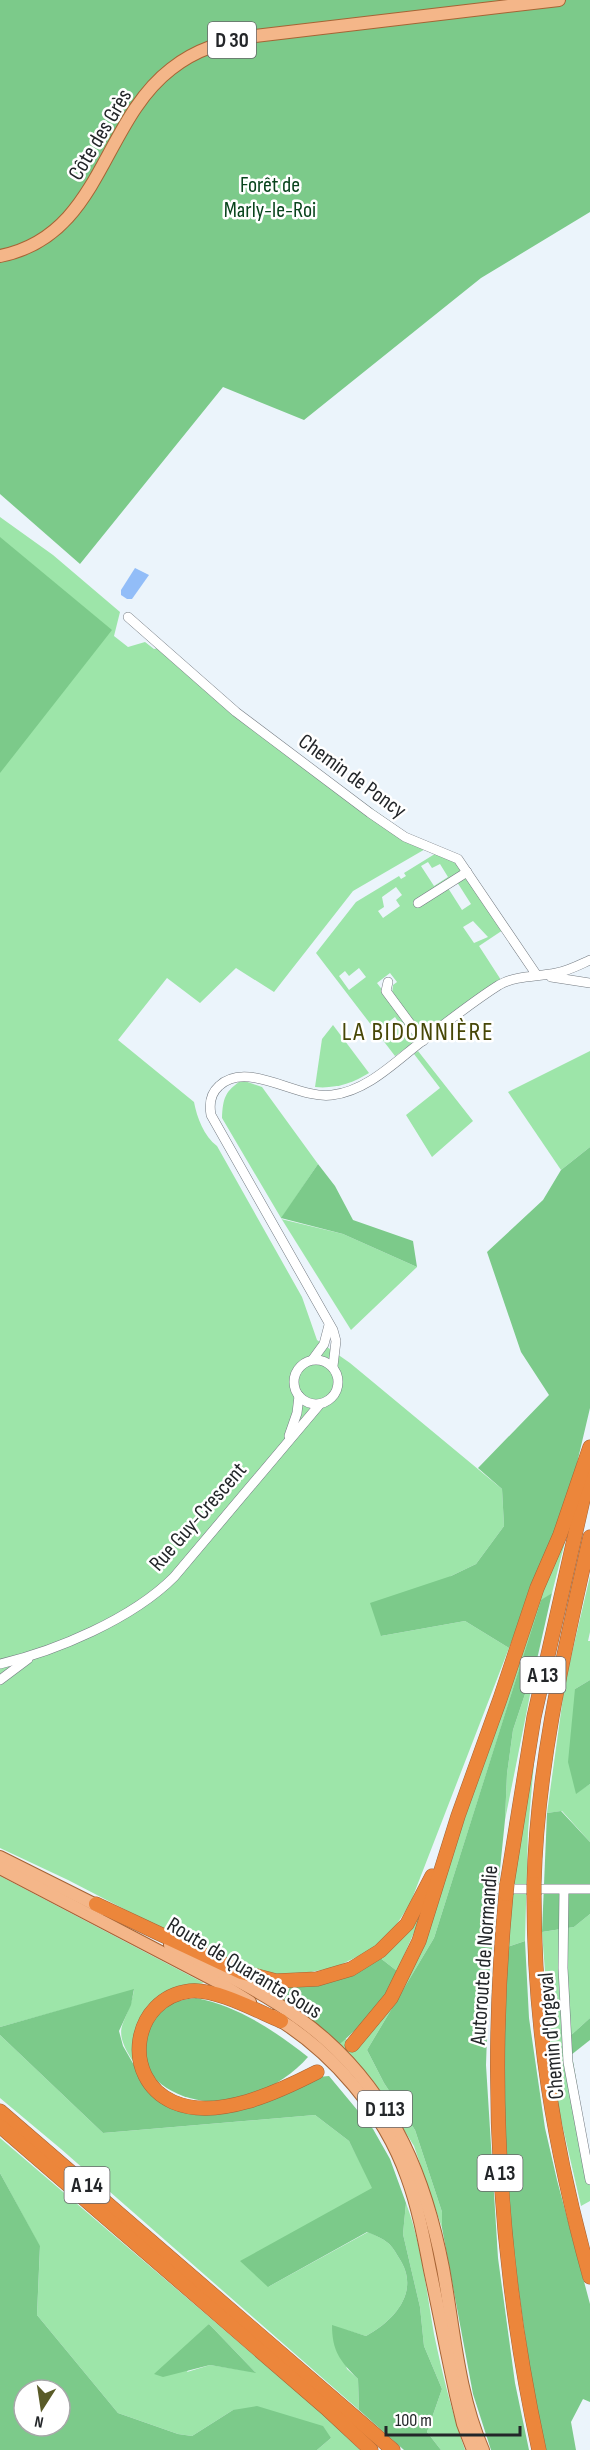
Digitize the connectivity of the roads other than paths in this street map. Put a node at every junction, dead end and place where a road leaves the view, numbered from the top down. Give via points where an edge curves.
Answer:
1 (559, 0) edge
2 (0, 256) edge
3 (128, 617) dead end
4 (467, 872) junction
5 (418, 903) dead end
6 (590, 960) edge
7 (540, 975) junction
8 (388, 982) dead end
9 (590, 983) edge
10 (423, 1041) junction
11 (329, 1325) junction
12 (313, 1359) junction
13 (333, 1366) junction
14 (299, 1396) junction
15 (320, 1404) junction
16 (288, 1441) junction
17 (590, 1447) edge
18 (590, 1468) edge
19 (590, 1537) edge
20 (32, 1656) junction
21 (0, 1664) edge
22 (0, 1680) edge
23 (458, 1816) junction
24 (0, 1857) edge
25 (0, 1868) edge
26 (590, 1888) edge
27 (502, 1889) junction
28 (564, 1890) junction
29 (96, 1905) junction
30 (281, 2020) junction
31 (351, 2045) dead end
32 (317, 2072) dead end
33 (0, 2111) edge
34 (0, 2126) edge
35 (590, 2179) edge
36 (168, 2263) junction
37 (590, 2277) edge
38 (220, 2308) junction
39 (371, 2450) edge
40 (393, 2450) edge
41 (473, 2450) edge
42 (483, 2450) edge
43 (539, 2450) edge

1 - 2 main road, Côte des Grès / D 30 via 255,36 203,49 169,70 148,92 93,185 63,224 26,249
3 - 4 street, Chemin de Poncy via 236,712 370,813 405,837 458,859
4 - 5 street
4 - 7 street, Chemin de Poncy
6 - 7 street via 560,973
7 - 9 street
7 - 10 street via 500,984
8 - 10 street via 386,992
10 - 11 street, Rue Guy-Crescent via 369,1081 334,1095 312,1095 255,1078 230,1078 212,1094 211,1115
11 - 12 street, Rue Guy-Crescent via 324,1344
11 - 13 street, Rue Guy-Crescent via 336,1341
12 - 13 street
12 - 14 street, Rue Guy-Crescent via 296,1372 294,1385
13 - 15 street, Rue Guy-Crescent via 338,1387 330,1399
14 - 15 street via 308,1403
14 - 16 street, Rue Guy-Crescent
15 - 16 street, Rue Guy-Crescent
16 - 20 street, Rue Guy-Crescent via 169,1582 115,1619
17 - 23 highway
18 - 27 highway, Autoroute de Normandie / A 13 via 534,1717
19 - 37 highway, Autoroute de Normandie / A 13 via 548,1733 537,1819 534,1889 536,1984 545,2072 567,2189
20 - 21 street, Rue Guy-Crescent
20 - 22 street, Rue Guy-Crescent
23 - 29 highway via 407,1924 380,1951 351,1969 317,1979 276,1980 241,1972
23 - 31 highway via 419,1941 392,1998
24 - 29 main road, Route de Quarante Sous / D 113
25 - 30 main road, Route de Quarante Sous / D 113
26 - 28 street
27 - 28 street
27 - 43 highway, Autoroute de Normandie / A 13 via 498,2036 501,2179 514,2315
28 - 35 street, Chemin d'Orgeval via 568,2062
29 - 42 main road, Route de Quarante Sous / D 113 via 273,2002 324,2038 356,2071 392,2118 417,2170 434,2220 460,2372
30 - 32 highway via 208,1993 190,1991 165,1999 149,2013 140,2031 143,2072 154,2088 172,2102 216,2107 251,2101
30 - 41 main road, Route de Quarante Sous / D 113 via 324,2054 350,2081 382,2125 407,2176 458,2405
33 - 36 highway, A 14
34 - 36 highway, A 14
36 - 38 highway, A 14
38 - 39 highway, A 14
38 - 40 highway, A 14

